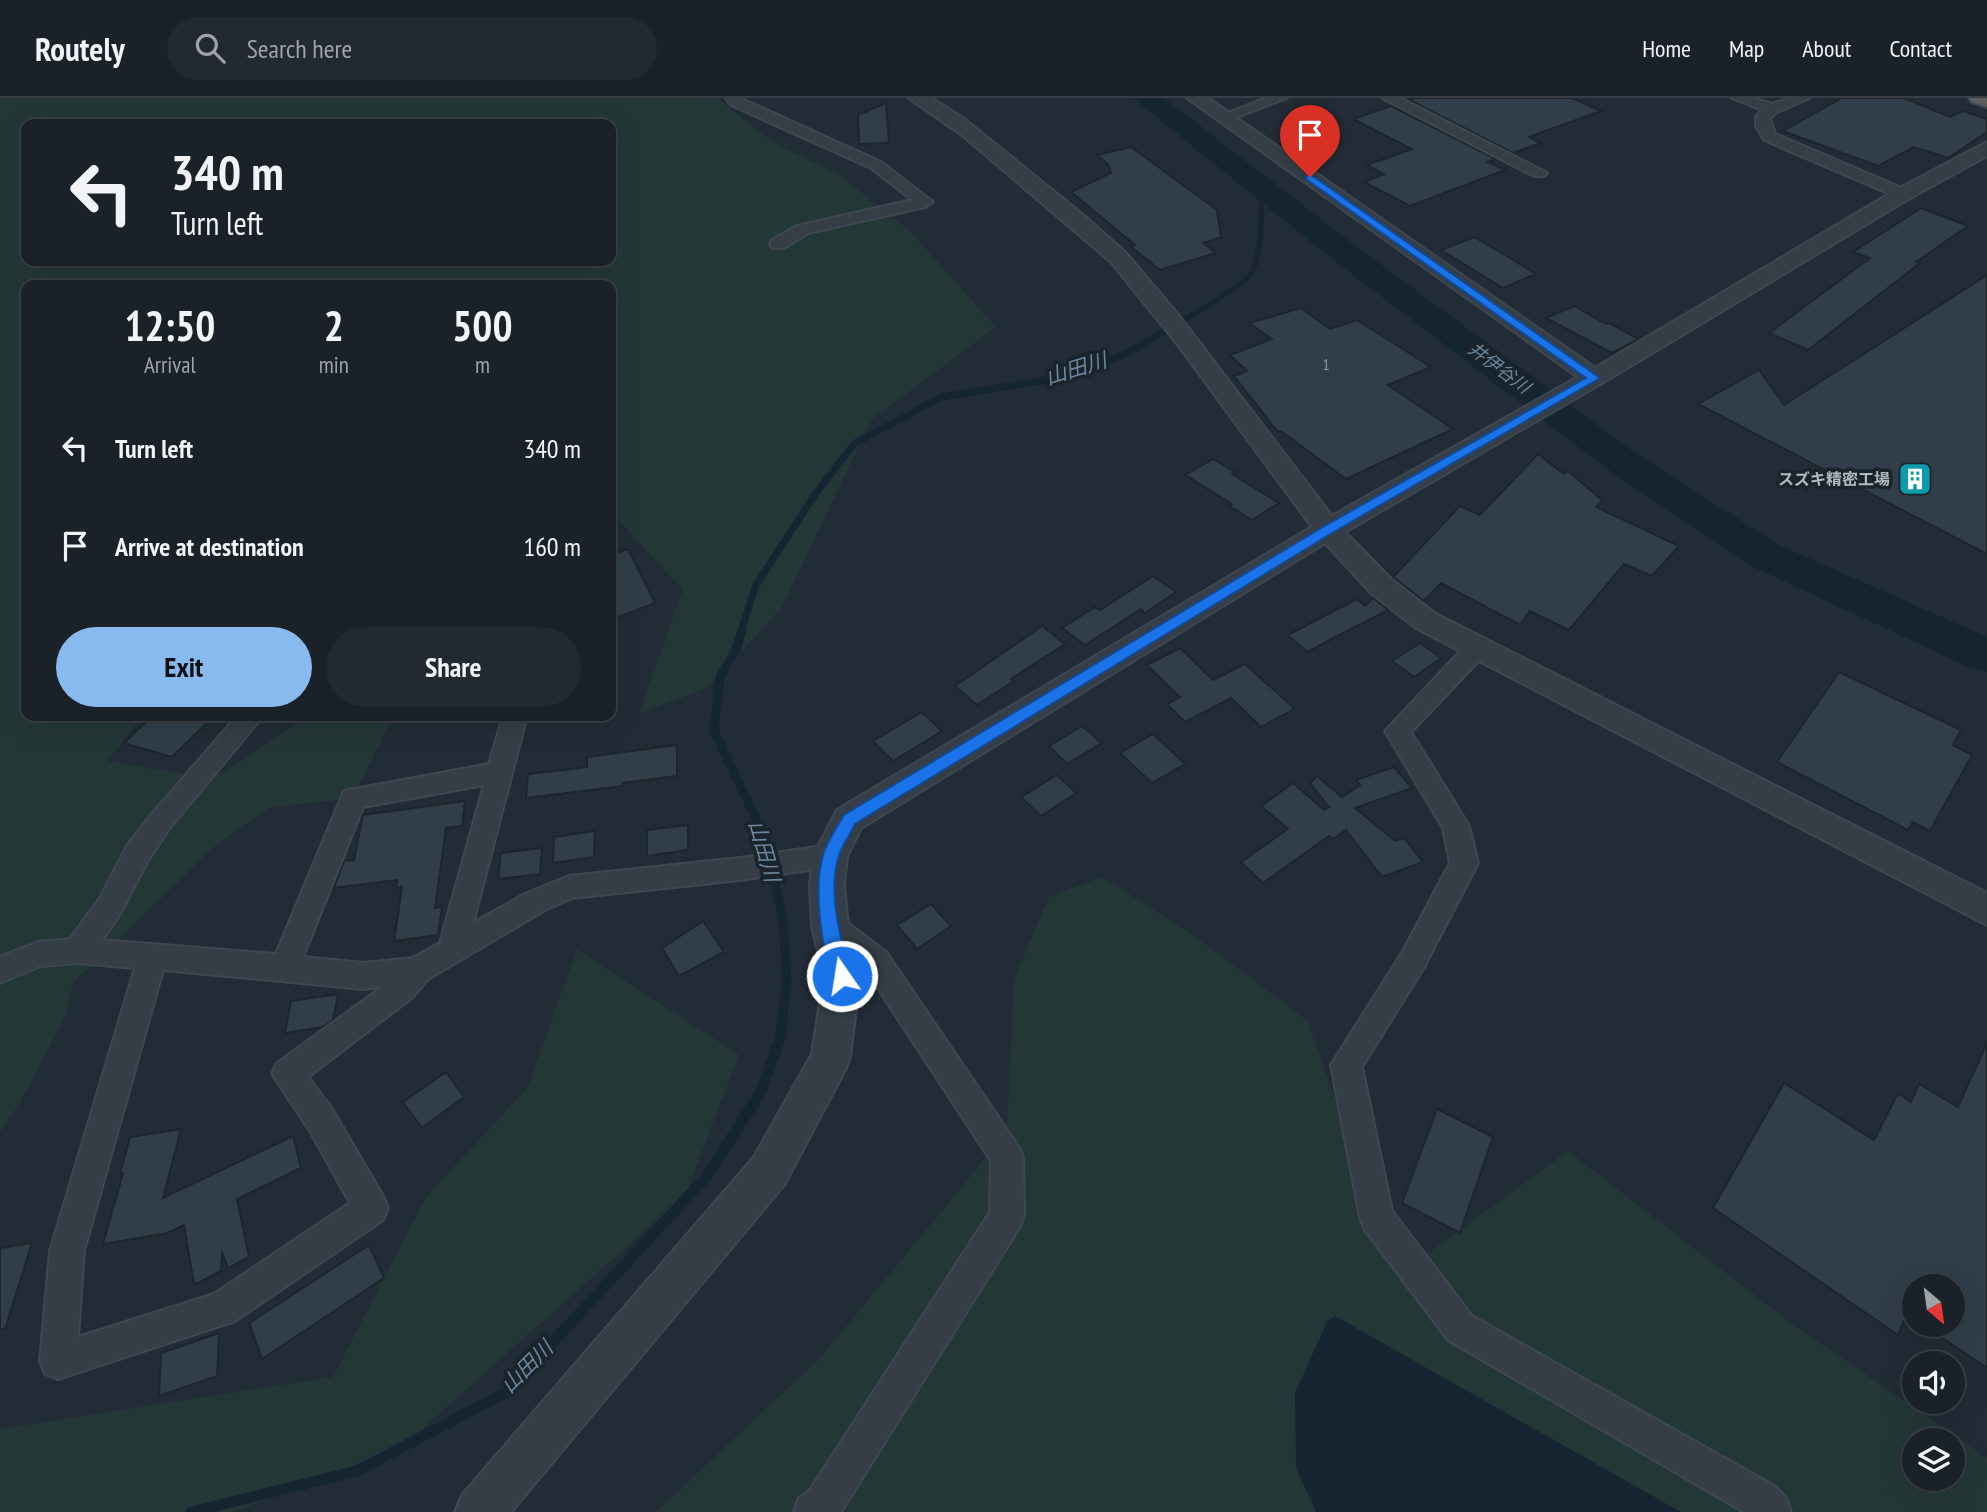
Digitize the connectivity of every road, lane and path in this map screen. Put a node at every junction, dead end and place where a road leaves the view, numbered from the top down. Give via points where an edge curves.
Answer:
1 (733, 98) edge
2 (918, 98) edge
3 (1196, 98) edge
4 (1280, 98) edge
5 (1389, 98) edge
6 (1739, 98) edge
7 (1803, 98) edge
8 (1979, 98) edge
9 (1987, 101) edge
10 (1772, 109) junction
11 (1224, 117) junction
12 (1987, 148) edge
13 (1539, 173) dead end
14 (1903, 194) junction
15 (778, 244) dead end
16 (1585, 383) junction
17 (1328, 530) junction
18 (1477, 648) junction
19 (247, 721) edge
20 (514, 721) edge
21 (500, 772) junction
22 (819, 858) junction
23 (1987, 911) edge
24 (830, 926) junction
25 (452, 950) junction
26 (78, 951) junction
27 (153, 956) junction
28 (285, 967) junction
29 (0, 970) edge
30 (418, 970) junction
31 (479, 1512) edge
32 (813, 1512) edge
33 (1772, 1512) edge

1 - 15 street via 876,165 925,202 803,229
2 - 17 street via 952,116 1129,270
3 - 11 street
4 - 11 street
5 - 13 street
6 - 10 street
7 - 10 street
8 - 9 highway
10 - 14 street via 1763,117 1769,137
11 - 16 street
12 - 14 street
14 - 16 street
16 - 17 street
17 - 18 street via 1394,600
17 - 22 street via 849,820
18 - 23 street
18 - 33 street via 1397,731 1456,826 1464,863 1413,960 1346,1065 1377,1217 1460,1328 1762,1501
19 - 26 street via 160,822
20 - 21 street
21 - 25 street
21 - 28 street via 353,798
22 - 24 street via 827,885
22 - 25 street via 569,887
24 - 31 street via 842,976 831,1058 769,1171
24 - 32 street via 876,961 1007,1157 1007,1216 824,1504
25 - 30 street
26 - 27 street
26 - 29 street via 38,954
27 - 28 street
27 - 30 street via 67,1251 58,1361 223,1310 371,1208 321,1120 287,1074 403,988
28 - 30 street via 364,976

